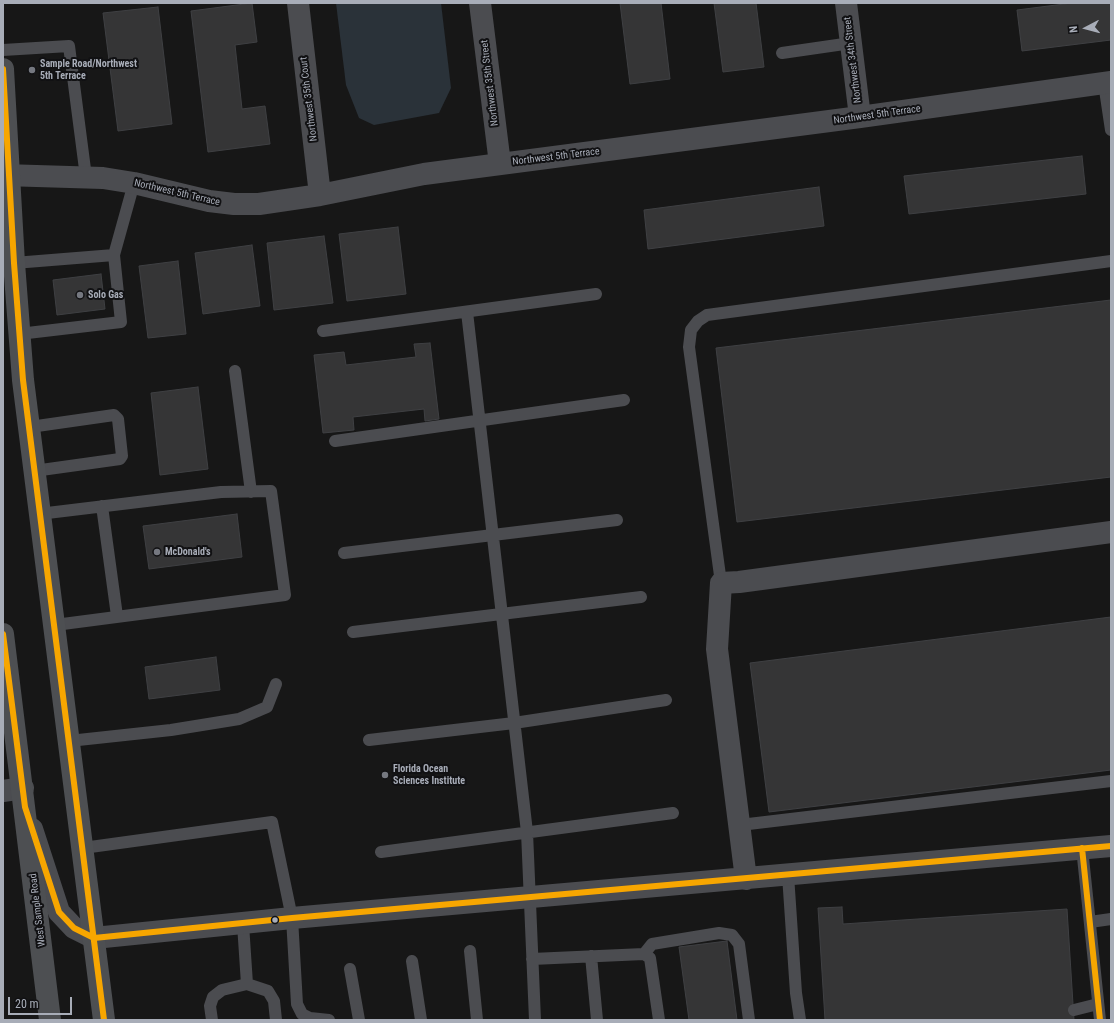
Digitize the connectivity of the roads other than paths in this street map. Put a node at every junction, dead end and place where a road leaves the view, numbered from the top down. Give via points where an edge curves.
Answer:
1 (298, 3) edge
2 (480, 3) edge
3 (846, 3) edge
4 (851, 43) junction
5 (3, 50) edge
6 (782, 53) dead end
7 (3, 68) edge
8 (1108, 82) edge
9 (860, 117) junction
10 (1111, 130) edge
11 (500, 164) junction
12 (6, 175) edge
13 (86, 177) junction
14 (134, 183) junction
15 (320, 195) junction
16 (114, 255) junction
17 (1111, 261) edge
18 (14, 263) junction
19 (596, 294) dead end
20 (467, 312) junction
21 (323, 331) dead end
22 (19, 334) junction
23 (235, 371) dead end
24 (624, 400) dead end
25 (479, 420) junction
26 (30, 427) junction
27 (335, 440) dead end
28 (34, 470) junction
29 (251, 492) junction
30 (102, 506) junction
31 (39, 514) junction
32 (617, 520) dead end
33 (1111, 532) edge
34 (493, 536) junction
35 (344, 554) dead end
36 (720, 583) junction
37 (640, 597) dead end
38 (502, 615) junction
39 (117, 616) junction
40 (55, 625) junction
41 (353, 632) dead end
42 (3, 634) edge
43 (276, 684) dead end
44 (666, 700) dead end
45 (514, 723) junction
46 (369, 740) dead end
47 (69, 741) junction
48 (1111, 781) edge
49 (17, 795) edge
50 (673, 813) dead end
51 (740, 825) junction
52 (527, 832) junction
53 (1111, 846) edge
54 (82, 848) junction
55 (1082, 848) junction
56 (381, 852) dead end
57 (788, 875) junction
58 (746, 879) junction
59 (529, 898) junction
60 (292, 918) junction
61 (1111, 919) edge
62 (1090, 922) junction
63 (243, 924) junction
64 (94, 938) junction
65 (470, 951) dead end
66 (644, 954) junction
67 (591, 956) junction
68 (532, 959) junction
69 (412, 961) dead end
70 (350, 969) dead end
71 (247, 984) junction
72 (1098, 1004) junction
73 (1074, 1010) dead end
74 (303, 1017) edge
75 (50, 1020) edge
76 (104, 1020) edge
77 (212, 1020) edge
78 (276, 1020) edge
79 (328, 1020) edge
80 (359, 1020) edge
81 (421, 1020) edge
82 (477, 1020) edge
83 (534, 1020) edge
84 (598, 1020) edge
85 (660, 1020) edge
86 (749, 1020) edge
87 (800, 1020) edge
88 (1100, 1020) edge

1 - 15 street, Northwest 35th Court
2 - 11 street, Northwest 35th Street
3 - 4 street, Northwest 34th Street
4 - 6 lane
4 - 9 street, Northwest 34th Street
5 - 13 lane via 69,46
7 - 12 main road
8 - 9 street, Northwest 5th Terrace
8 - 10 lane
9 - 11 street, Northwest 5th Terrace
11 - 15 street, Northwest 5th Terrace via 424,174
12 - 13 street, Northwest 5th Terrace
12 - 18 main road
13 - 14 street, Northwest 5th Terrace
14 - 15 street, Northwest 5th Terrace via 209,201 234,204 259,204
14 - 16 lane
16 - 18 lane
16 - 22 lane via 121,322
17 - 36 lane via 707,315 698,321 691,330 689,347
18 - 22 main road
19 - 20 lane
20 - 21 lane
20 - 25 lane
22 - 26 main road
23 - 29 lane
24 - 25 lane
25 - 27 lane
25 - 34 lane
26 - 28 main road
26 - 28 lane via 114,416 118,419 122,456 120,459
28 - 31 main road
29 - 30 lane via 214,493
29 - 39 lane via 271,491 285,595
30 - 31 lane
30 - 39 lane
31 - 40 main road
32 - 34 lane
33 - 36 street
34 - 35 lane
34 - 38 lane
36 - 51 street via 717,649
37 - 38 lane
38 - 41 lane
38 - 45 lane
39 - 40 lane
40 - 47 main road
42 - 49 main road, West Sample Road
43 - 47 lane via 267,707 240,719 171,730
44 - 45 lane
45 - 46 lane
45 - 52 lane
47 - 54 main road
48 - 51 lane
49 - 64 street via 59,912 74,928
49 - 75 main road, West Sample Road
50 - 52 lane
51 - 58 street
52 - 56 lane
52 - 59 lane
53 - 55 street
54 - 60 lane via 272,822
54 - 64 main road
55 - 57 street
55 - 62 lane
57 - 58 street
57 - 87 lane
58 - 59 street
59 - 60 street
59 - 68 lane
60 - 63 street
60 - 74 lane via 297,1004
61 - 62 lane
62 - 72 lane
63 - 64 street
63 - 71 lane
64 - 76 main road
65 - 82 lane
66 - 67 lane
66 - 85 lane via 650,958
66 - 86 lane via 652,944 718,933 732,935 739,944
67 - 68 lane
67 - 84 lane
68 - 83 lane
69 - 81 lane
70 - 80 lane
71 - 77 lane via 222,990 214,997 210,1006
71 - 78 lane via 268,991 274,1001
72 - 73 lane
72 - 88 lane
74 - 79 lane

